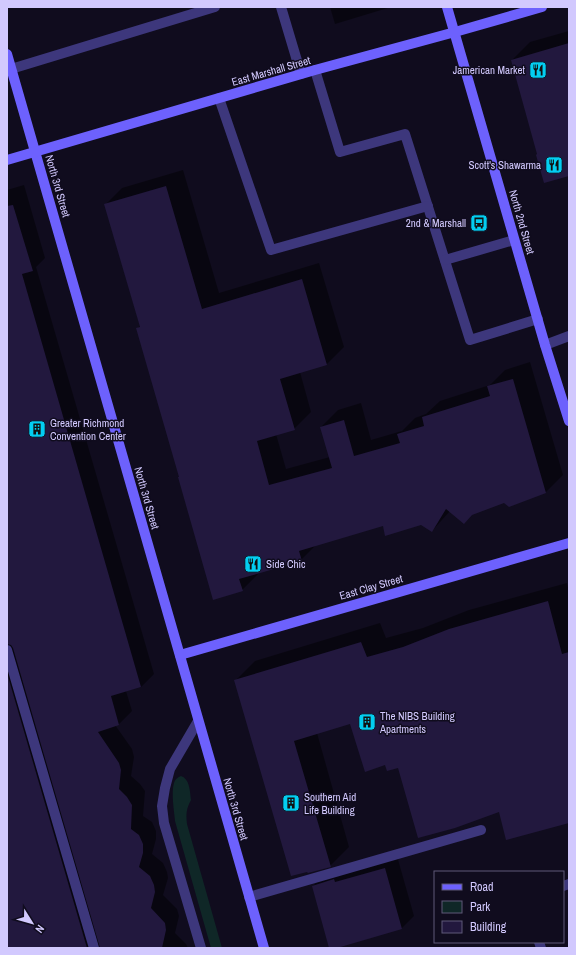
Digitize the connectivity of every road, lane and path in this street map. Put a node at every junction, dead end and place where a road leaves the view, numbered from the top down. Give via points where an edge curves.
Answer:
1 (215, 7) edge
2 (281, 7) edge
3 (447, 7) edge
4 (542, 7) edge
5 (455, 32) junction
6 (7, 54) edge
7 (12, 69) junction
8 (315, 70) junction
9 (302, 74) junction
10 (219, 98) junction
11 (35, 152) junction
12 (7, 160) edge
13 (428, 206) junction
14 (514, 240) junction
15 (445, 260) junction
16 (538, 319) junction
17 (569, 336) edge
18 (545, 345) junction
19 (569, 421) edge
20 (569, 543) edge
21 (7, 650) edge
22 (180, 655) junction
23 (198, 721) junction
24 (480, 830) dead end
25 (249, 896) junction
26 (94, 948) edge
27 (201, 948) edge
28 (264, 948) edge

1 - 7 lane
2 - 9 lane
3 - 5 street, North 2nd Street
4 - 5 street, East Marshall Street
5 - 8 street, East Marshall Street
5 - 14 street, North 2nd Street
6 - 7 street, North 3rd Street
7 - 11 street, North 3rd Street
8 - 9 street, East Marshall Street
8 - 13 lane via 340,152 406,134
9 - 10 street, East Marshall Street
10 - 11 street, East Marshall Street
10 - 13 lane via 271,250
11 - 12 street, East Marshall Street
11 - 22 street, North 3rd Street
13 - 15 lane
14 - 15 lane
14 - 16 street, North 2nd Street
15 - 16 lane via 470,340
16 - 18 street, North 2nd Street
17 - 18 lane
18 - 19 street, North 2nd Street
20 - 22 street, East Clay Street
21 - 26 lane
22 - 23 street, North 3rd Street
23 - 25 street, North 3rd Street
23 - 27 lane via 170,769 162,806 164,823
24 - 25 lane
25 - 28 street, North 3rd Street

